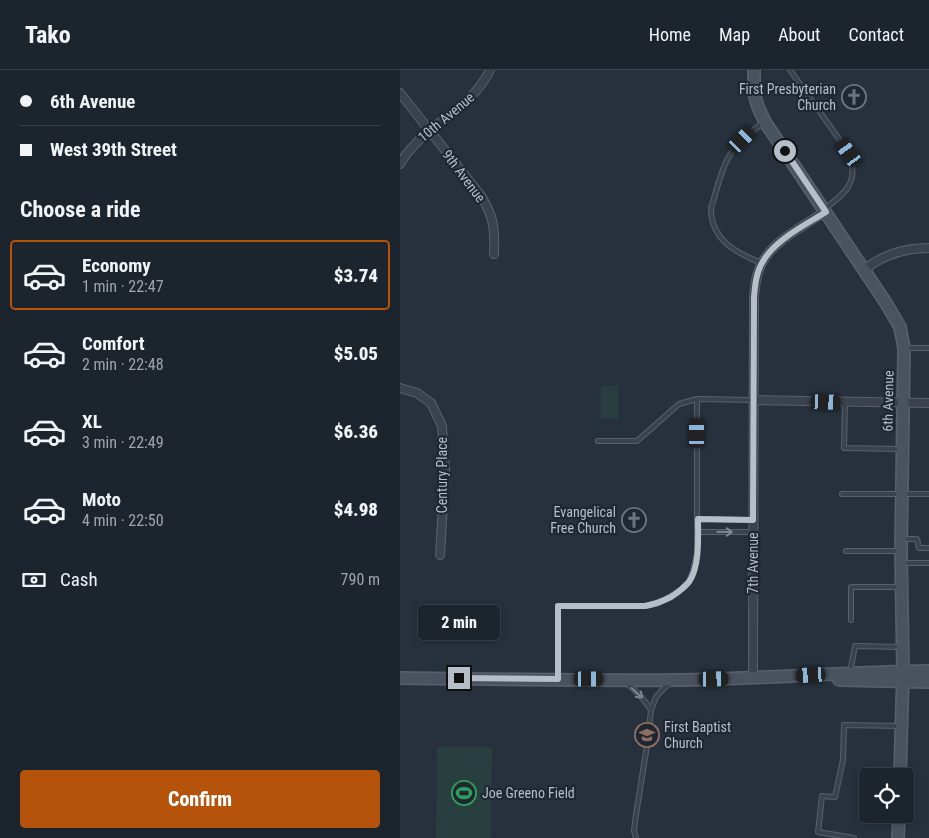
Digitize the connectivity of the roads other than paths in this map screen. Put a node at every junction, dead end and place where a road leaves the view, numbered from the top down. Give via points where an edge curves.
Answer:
1 (490, 70) edge
2 (754, 70) edge
3 (790, 70) edge
4 (400, 93) edge
5 (765, 122) junction
6 (429, 131) junction
7 (400, 164) edge
8 (825, 210) junction
9 (929, 248) edge
10 (494, 254) dead end
11 (761, 263) junction
12 (865, 269) junction
13 (904, 348) junction
14 (929, 348) edge
15 (400, 388) edge
16 (697, 399) junction
17 (754, 400) junction
18 (845, 402) junction
19 (903, 403) junction
20 (929, 403) edge
21 (598, 441) dead end
22 (902, 449) junction
23 (842, 494) dead end
24 (902, 494) junction
25 (929, 494) edge
26 (698, 519) junction
27 (753, 520) junction
28 (698, 532) junction
29 (753, 532) junction
30 (902, 539) junction
31 (929, 548) edge
32 (846, 551) dead end
33 (901, 551) junction
34 (440, 555) dead end
35 (902, 563) junction
36 (929, 563) edge
37 (902, 587) junction
38 (851, 620) dead end
39 (903, 647) junction
40 (929, 671) edge
41 (850, 673) junction
42 (903, 677) junction
43 (400, 678) edge
44 (752, 678) junction
45 (558, 679) junction
46 (620, 679) junction
47 (675, 680) junction
48 (929, 682) edge
49 (651, 710) junction
50 (901, 726) junction
51 (900, 768) edge
52 (899, 823) edge
53 (636, 838) edge
54 (854, 838) edge
55 (898, 838) edge

1 - 6 street, 10th Avenue via 473,96
2 - 5 street, 6th Avenue via 754,93
3 - 8 lane via 849,153 852,163 852,181 848,189
4 - 6 street, 9th Avenue
5 - 8 street, 6th Avenue
5 - 11 lane via 733,149 711,208 717,232 726,244
6 - 7 street, 10th Avenue via 413,145
6 - 10 street, 9th Avenue via 487,206 494,226
8 - 11 street, 7th Avenue via 774,246
8 - 12 street, 6th Avenue
9 - 12 street via 896,252 876,260
11 - 17 street, 7th Avenue via 754,297
12 - 13 street, 6th Avenue via 900,327
13 - 14 lane
13 - 19 street, 6th Avenue
15 - 34 street, Century Place via 417,393 431,403 442,426 445,470
16 - 17 lane
16 - 21 lane via 679,404 636,441
16 - 26 lane
17 - 18 street
17 - 27 street, 7th Avenue
18 - 19 street
18 - 22 lane via 844,448
19 - 20 street
19 - 22 street, 6th Avenue
22 - 24 street, 6th Avenue
23 - 24 lane
24 - 25 lane
24 - 30 street, 6th Avenue
26 - 27 lane
26 - 28 lane
27 - 29 street, 7th Avenue
28 -> 29 lane
28 - 45 lane via 697,553 689,581 659,604 558,606
29 - 44 street, 7th Avenue
30 - 31 lane via 917,539 919,548
30 - 33 street, 6th Avenue
32 - 33 lane
33 - 35 street, 6th Avenue
35 - 36 lane
35 - 37 street, 6th Avenue
37 - 38 lane via 851,587
37 - 39 street, 6th Avenue
39 - 41 lane via 855,646
39 - 42 street, 6th Avenue
40 - 42 street
41 - 42 street
41 - 44 street
42 - 44 street
42 - 48 street
42 - 50 street, 6th Avenue
43 - 45 street
44 - 47 street
45 - 46 street
46 - 47 street
46 -> 49 lane via 635,690
47 - 49 lane via 656,697
49 - 53 lane via 635,821
50 - 51 street, 6th Avenue
50 - 54 lane via 844,725 843,760 835,797 822,796 818,832
52 - 55 street

